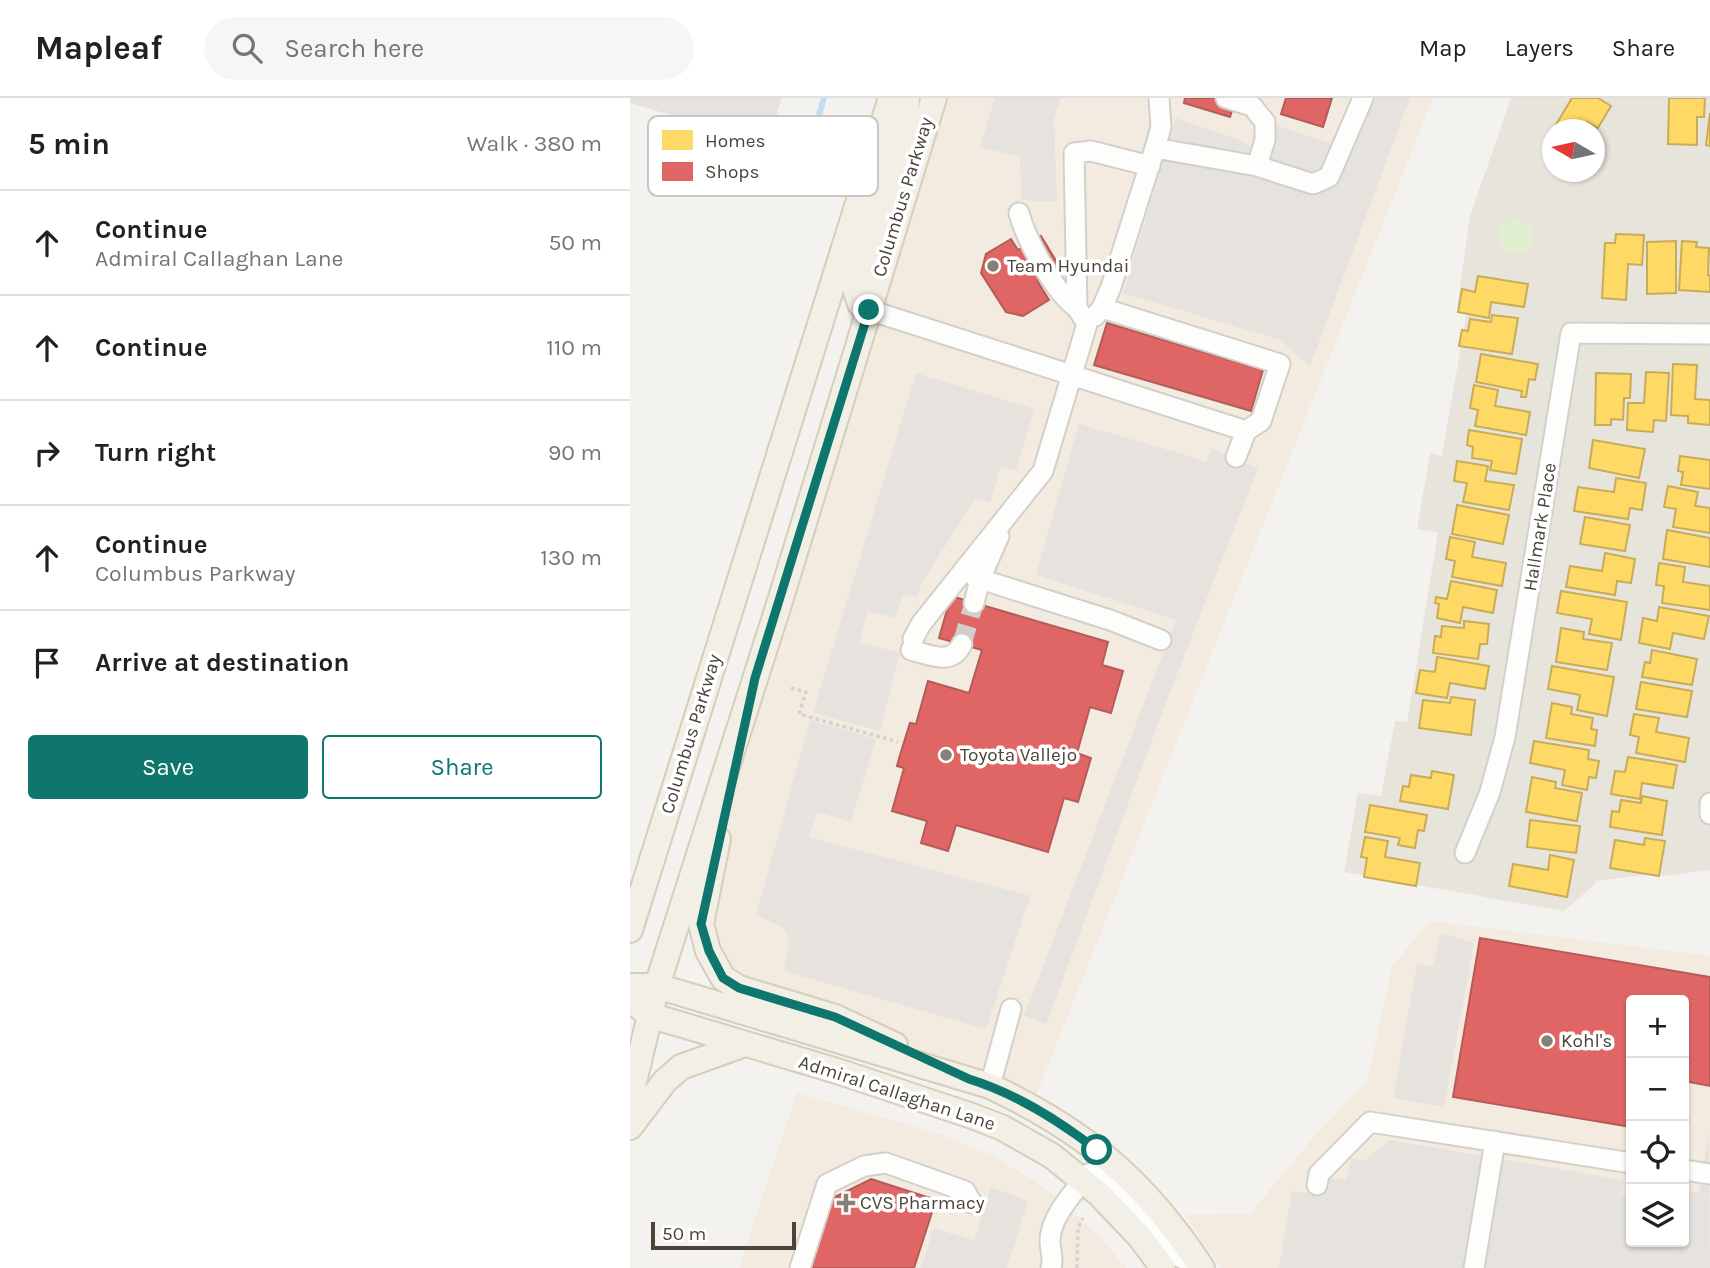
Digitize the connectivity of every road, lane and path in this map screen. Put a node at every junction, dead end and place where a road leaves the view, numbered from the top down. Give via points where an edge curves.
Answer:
1 (891, 98) edge
2 (907, 98) edge
3 (934, 98) edge
4 (1159, 98) edge
5 (1226, 98) edge
6 (1363, 98) edge
7 (878, 139) edge
8 (1153, 157) junction
9 (1257, 166) junction
10 (860, 196) edge
11 (1019, 213) dead end
12 (1102, 308) junction
13 (869, 310) junction
14 (1082, 316) junction
15 (1710, 334) edge
16 (1071, 375) junction
17 (1246, 431) junction
18 (1236, 457) dead end
19 (972, 575) junction
20 (974, 603) tunnel mouth
21 (1161, 640) dead end
22 (962, 645) dead end
23 (755, 678) junction
24 (791, 688) dead end
25 (898, 742) dead end
26 (1710, 803) edge
27 (1710, 814) edge
28 (1465, 853) dead end
29 (630, 930) edge
30 (630, 986) edge
31 (657, 986) junction
32 (639, 1007) edge
33 (1011, 1009) dead end
34 (746, 1044) junction
35 (980, 1082) junction
36 (630, 1099) edge
37 (630, 1127) edge
38 (1495, 1141) junction
39 (1626, 1162) edge
40 (1689, 1171) edge
41 (1710, 1174) edge
42 (1082, 1181) junction
43 (1317, 1185) dead end
44 (972, 1203) dead end
45 (1083, 1218) dead end
46 (800, 1268) edge
47 (1051, 1268) edge
48 (1077, 1268) edge
49 (1163, 1268) edge
50 (1202, 1268) edge
51 (1474, 1268) edge

1 - 7 main road, Columbus Parkway
2 - 13 main road via 855,288 860,304
3 - 13 main road, Columbus Parkway
4 - 8 street via 1161,127
5 - 9 street via 1252,106 1265,122
6 - 9 street via 1329,177 1313,184
8 - 9 street
8 - 12 street
8 - 14 street via 1074,153
10 - 29 main road, Columbus Parkway
11 - 14 street via 1025,234 1066,300
12 - 14 street
12 - 17 street via 1280,364 1261,421
13 - 16 street
13 - 23 main road, Columbus Parkway
14 - 16 street
15 - 28 street, Hallmark Place via 1571,333 1505,737 1490,792
16 - 17 street
16 - 19 street via 1043,471 1009,513
17 - 18 street
19 - 20 street
19 - 21 street
19 - 22 street via 921,624 912,644 946,659
23 - 31 main road, Columbus Parkway
23 - 35 main road via 701,924 712,960 723,978 739,988 835,1017
24 - 25 path via 806,692 799,713
26 - 27 street
30 - 31 main road, Admiral Callaghan Lane
31 - 32 main road, Columbus Parkway
31 - 35 main road, Admiral Callaghan Lane
32 - 34 main road, Admiral Callaghan Lane
32 - 36 main road, Columbus Parkway
33 - 35 street
34 - 37 main road via 681,1067
34 - 42 main road, Admiral Callaghan Lane via 1003,1128 1052,1156
35 - 50 main road, Admiral Callaghan Lane via 1046,1113 1121,1170 1165,1216
38 - 39 street
38 - 43 street via 1370,1122 1319,1174
38 - 51 street
40 - 41 street
42 - 47 street via 1056,1220 1050,1240
42 - 49 main road, Admiral Callaghan Lane via 1120,1215
42 - 50 street via 1088,1174 1101,1174 1178,1256
44 - 46 street via 965,1191 886,1163 864,1166 827,1184
45 - 48 path via 1078,1228

